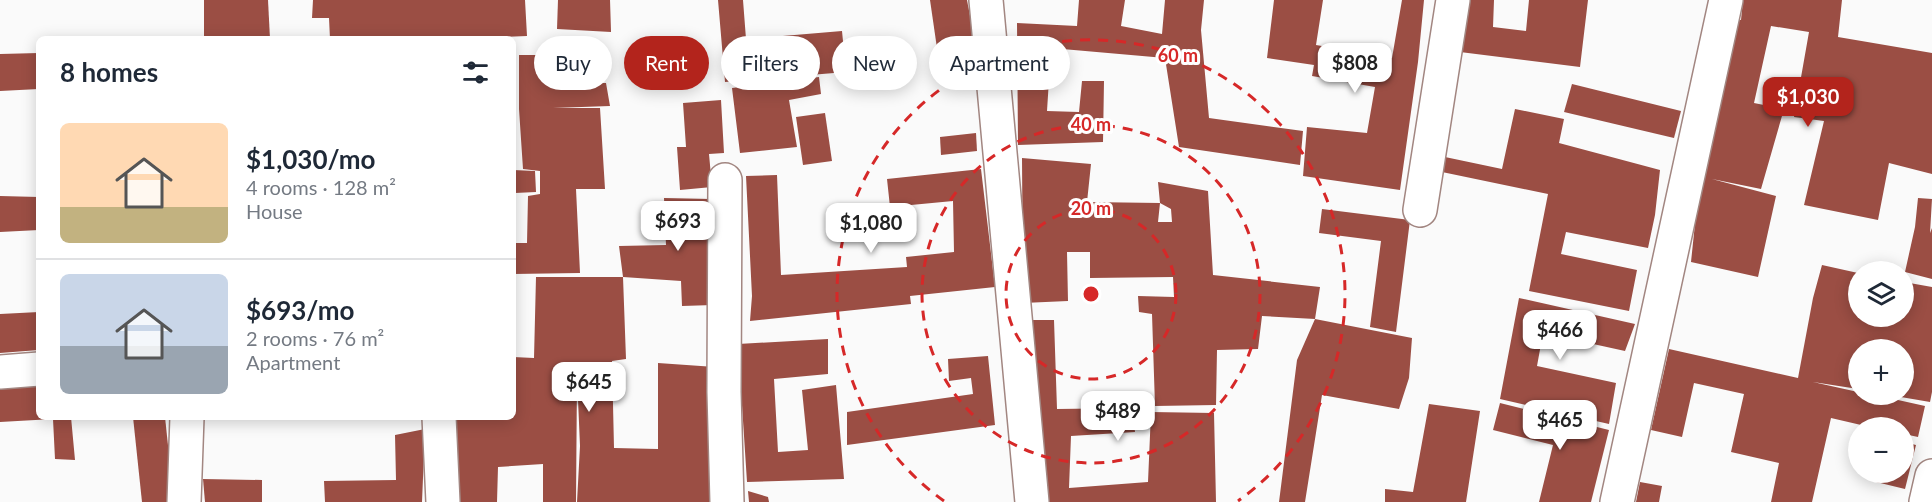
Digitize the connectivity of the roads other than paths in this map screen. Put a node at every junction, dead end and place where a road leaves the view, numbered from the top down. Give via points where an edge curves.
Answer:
1 (986, 0) edge
2 (1453, 0) edge
3 (1726, 0) edge
4 (725, 180) dead end
5 (1420, 210) dead end
6 (36, 369) edge
7 (0, 372) edge
8 (187, 420) edge
9 (440, 420) edge
10 (1932, 476) edge
11 (184, 502) edge
12 (443, 502) edge
13 (727, 502) edge
14 (1032, 502) edge
15 (1617, 502) edge
16 (1926, 502) edge

1 - 14 street
2 - 5 street
3 - 15 street
4 - 13 street
6 - 7 street
8 - 11 street
9 - 12 street
10 - 16 street

